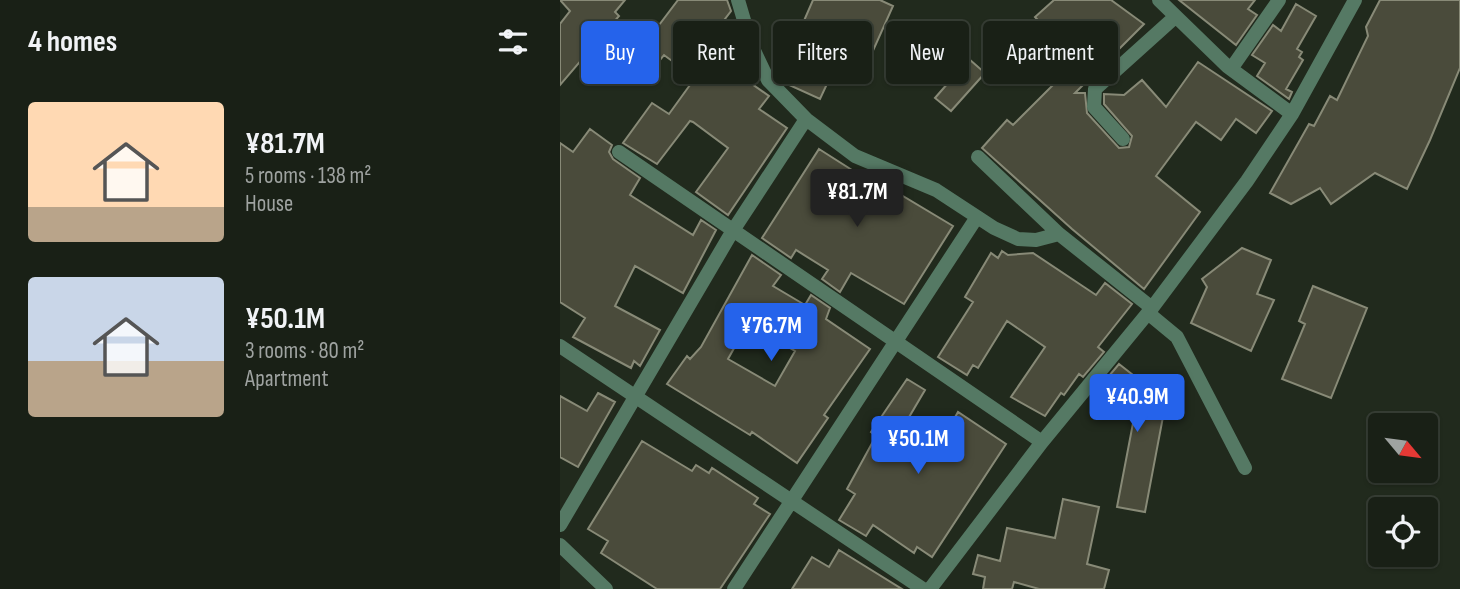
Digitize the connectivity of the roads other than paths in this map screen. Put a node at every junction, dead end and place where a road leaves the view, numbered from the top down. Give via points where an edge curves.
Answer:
1 (738, 0) edge
2 (1159, 0) edge
3 (1261, 0) edge
4 (1355, 0) edge
5 (1276, 5) edge
6 (1175, 17) junction
7 (1231, 69) junction
8 (1292, 114) junction
9 (806, 119) junction
10 (1123, 139) dead end
11 (619, 152) dead end
12 (978, 157) dead end
13 (977, 216) junction
14 (732, 232) junction
15 (1059, 234) junction
16 (1150, 310) junction
17 (895, 342) junction
18 (563, 353) edge
19 (634, 398) junction
20 (1042, 442) junction
21 (1245, 468) dead end
22 (791, 500) junction
23 (560, 525) edge
24 (560, 545) edge
25 (606, 589) edge
26 (734, 589) edge
27 (923, 589) edge
28 (930, 589) edge

1 - 9 street via 768,80
2 - 6 street
3 - 5 street
4 - 8 street
5 - 7 street
6 - 7 street
6 - 10 street via 1094,89 1094,107
7 - 8 street
8 - 16 street
9 - 13 street via 855,156 936,190
9 - 14 street
11 - 14 street
12 - 15 street
13 - 15 street via 1018,239
13 - 17 street
14 - 17 street
14 - 19 street
15 - 16 street
16 - 20 street
16 - 21 street via 1177,337
17 - 20 street
17 - 22 street
18 - 19 street
19 - 22 street
19 - 23 street
20 - 28 street
22 - 26 street
22 - 27 street
24 - 25 street

